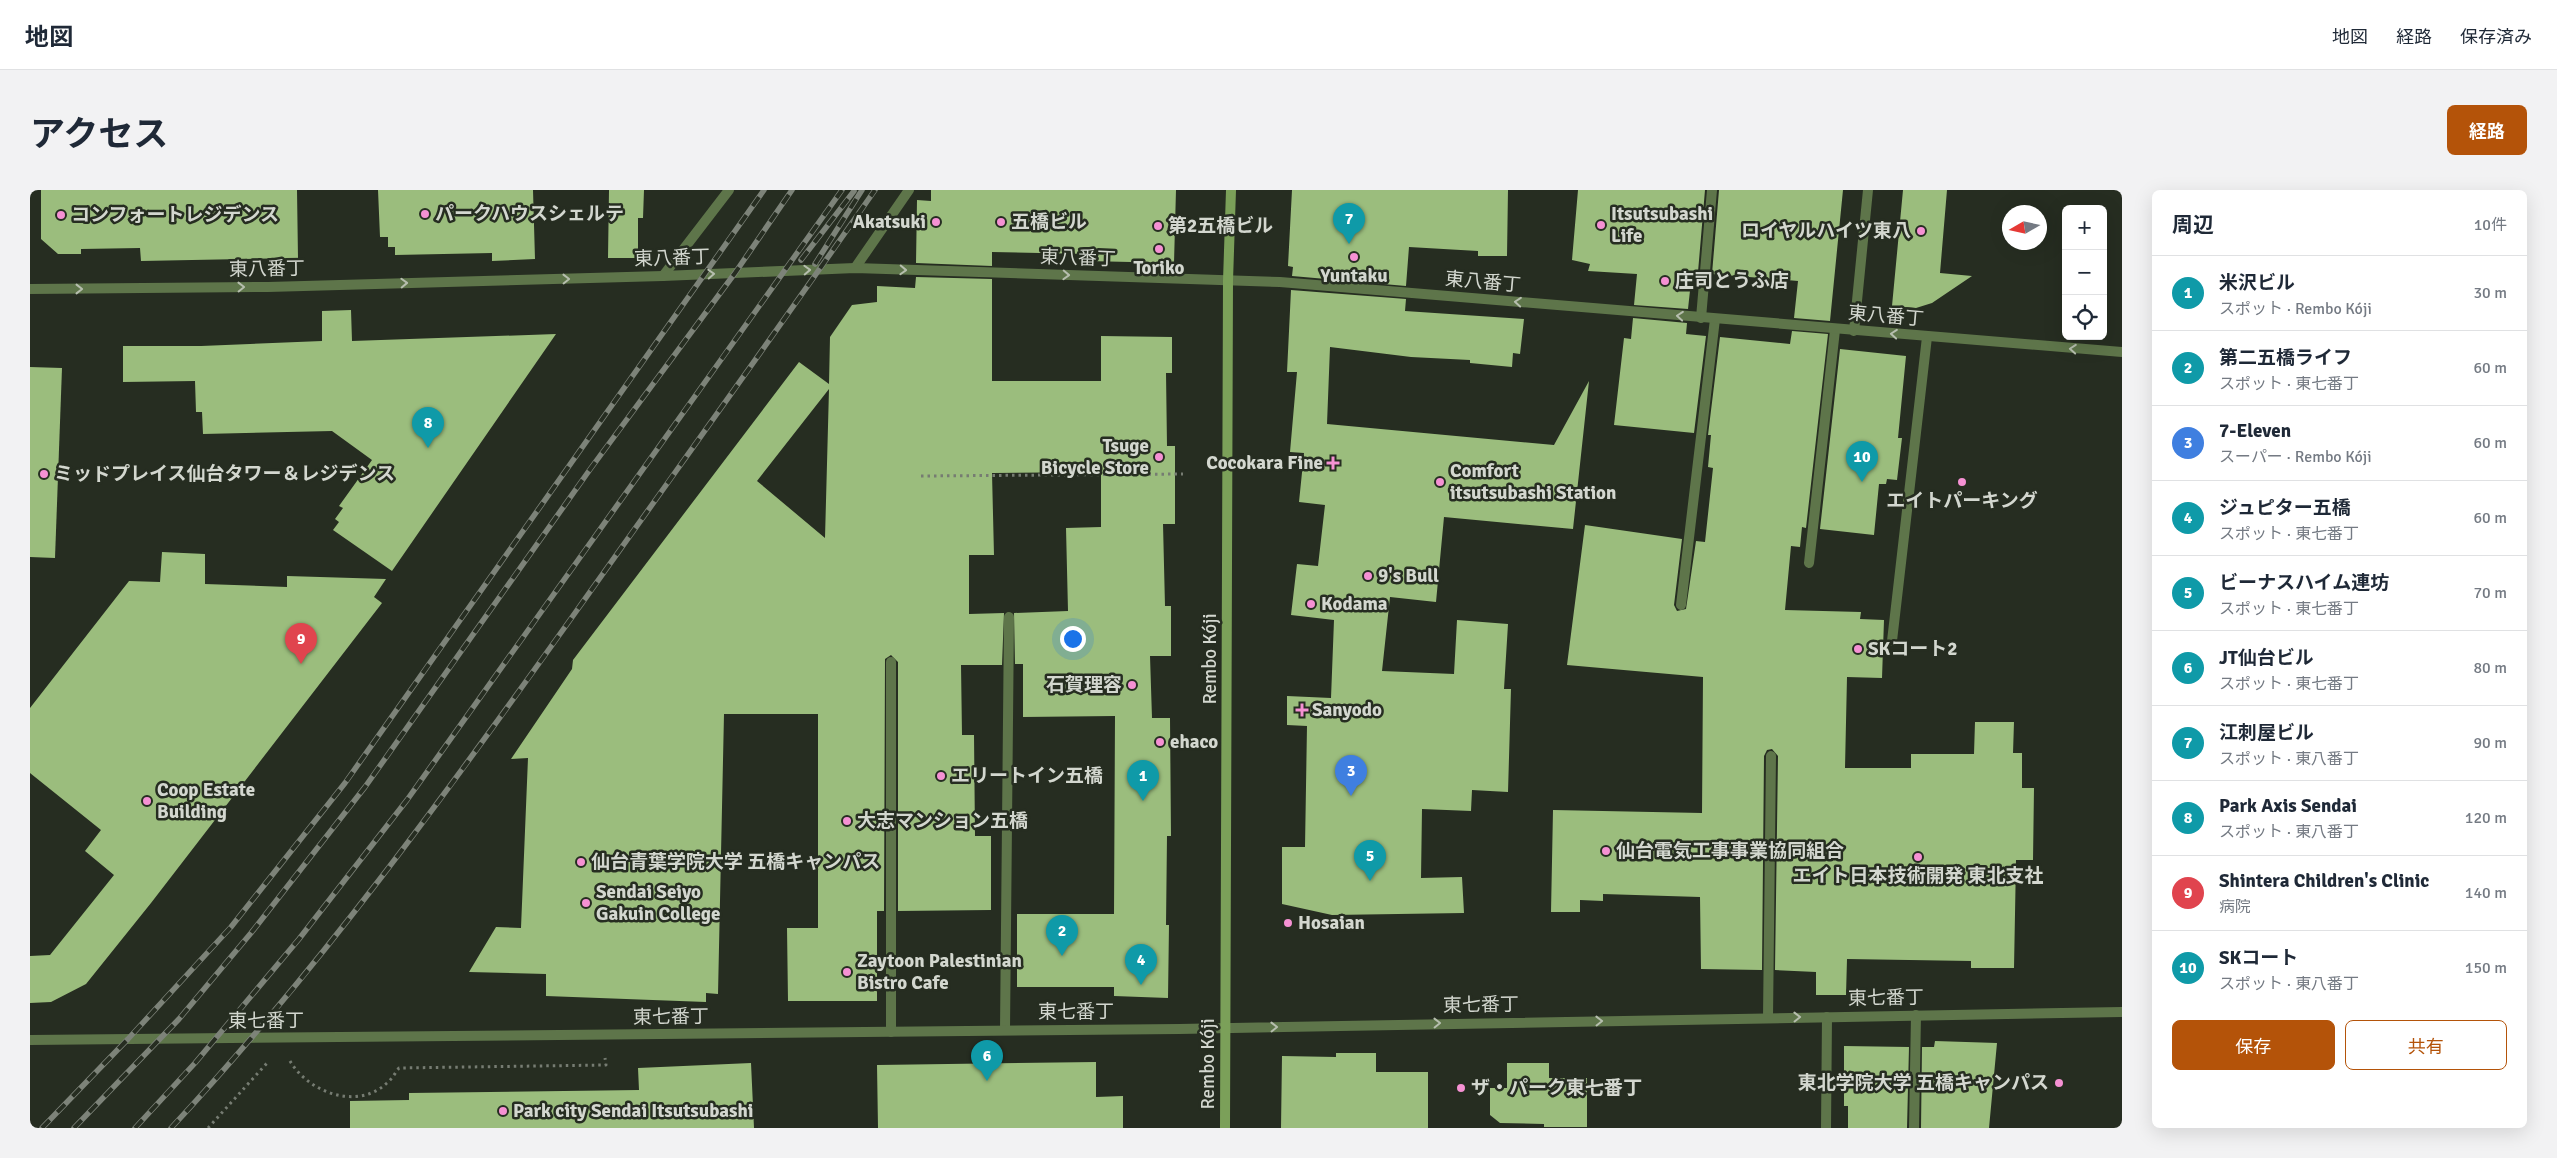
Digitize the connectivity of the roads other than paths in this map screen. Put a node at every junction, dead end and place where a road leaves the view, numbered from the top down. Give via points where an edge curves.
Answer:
1 (729, 190) edge
2 (909, 190) edge
3 (1231, 190) edge
4 (1712, 190) edge
5 (1868, 190) edge
6 (855, 268) junction
7 (663, 276) junction
8 (1228, 281) junction
9 (30, 289) edge
10 (1701, 318) junction
11 (1715, 319) junction
12 (1835, 330) junction
13 (1854, 331) junction
14 (1927, 337) junction
15 (2122, 352) edge
16 (1809, 563) dead end
17 (1681, 605) dead end
18 (1008, 617) dead end
19 (1892, 641) dead end
20 (891, 662) dead end
21 (1771, 756) dead end
22 (2122, 1012) edge
23 (1916, 1015) junction
24 (1827, 1017) junction
25 (1768, 1018) junction
26 (1226, 1028) junction
27 (1005, 1030) junction
28 (891, 1032) junction
29 (30, 1040) edge
30 (1225, 1128) edge
31 (1826, 1128) edge
32 (1914, 1128) edge

1 - 7 street
2 - 6 street
3 - 8 street, Rembo Kóji
4 - 10 street
5 - 13 street
7 -> 6 street, 東八番丁
6 -> 8 street, 東八番丁
9 -> 7 street, 東八番丁 via 176,289
10 -> 8 street, 東八番丁 via 1280,282
8 - 26 street, Rembo Kóji
10 - 11 street, 東八番丁
11 - 12 street, 東八番丁
11 - 17 street
12 - 13 street, 東八番丁
12 - 16 street
14 -> 13 street, 東八番丁
15 -> 14 street, 東八番丁
14 - 19 street
18 - 27 street
20 - 28 street
21 - 25 street
22 - 23 street, 東七番丁
23 - 24 street, 東七番丁
23 - 32 street
25 -> 24 street, 東七番丁
24 - 31 street
26 -> 25 street, 東七番丁
26 - 27 street, 東七番丁
26 - 30 street, Rembo Kóji
27 - 28 street, 東七番丁
28 - 29 street, 東七番丁

